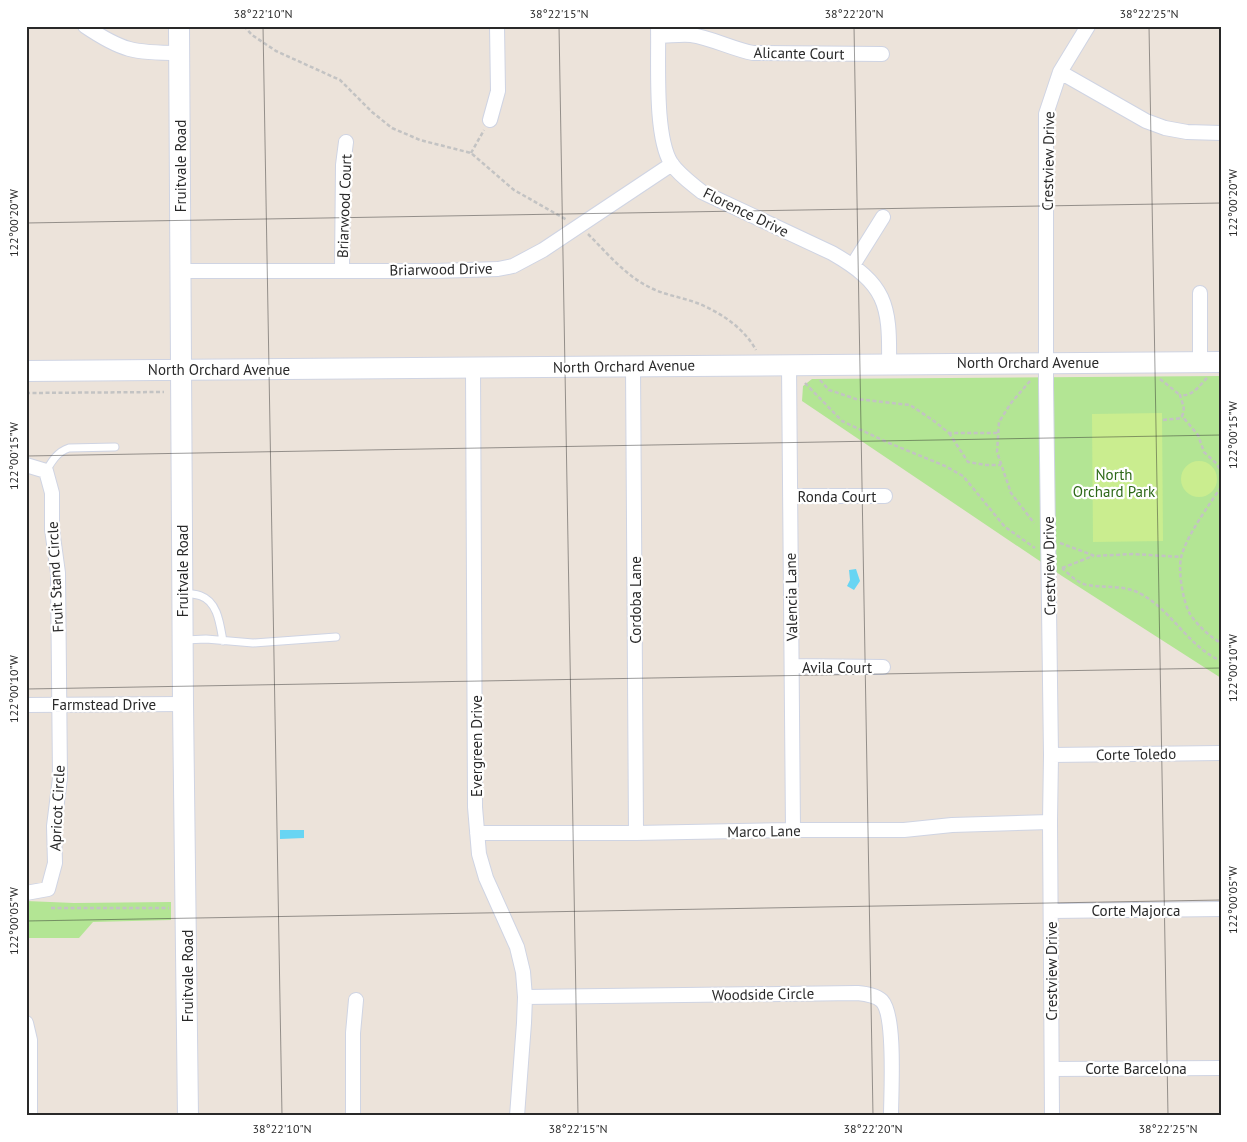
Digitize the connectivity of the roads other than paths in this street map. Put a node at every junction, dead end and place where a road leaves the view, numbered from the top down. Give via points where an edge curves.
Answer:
1 (85, 26) edge
2 (179, 26) edge
3 (497, 26) edge
4 (1088, 26) edge
5 (658, 31) edge
6 (179, 53) junction
7 (882, 54) dead end
8 (1060, 72) junction
9 (490, 120) road end
10 (1221, 132) edge
11 (346, 142) dead end
12 (672, 164) junction
13 (883, 217) dead end
14 (853, 265) junction
15 (342, 270) junction
16 (180, 271) junction
17 (1200, 293) dead end
18 (1046, 362) junction
19 (889, 364) junction
20 (633, 366) junction
21 (1210, 366) edge
22 (473, 368) junction
23 (182, 370) junction
24 (26, 371) edge
25 (800, 371) junction
26 (115, 447) dead end
27 (26, 465) edge
28 (46, 471) junction
29 (790, 496) junction
30 (885, 496) dead end
31 (182, 592) junction
32 (336, 637) dead end
33 (182, 640) junction
34 (223, 640) junction
35 (792, 666) junction
36 (882, 667) dead end
37 (59, 704) junction
38 (183, 704) junction
39 (26, 705) edge
40 (1221, 753) edge
41 (1052, 755) junction
42 (1050, 822) junction
43 (793, 830) junction
44 (477, 833) junction
45 (636, 833) junction
46 (26, 893) edge
47 (1221, 909) edge
48 (1051, 910) junction
49 (525, 997) junction
50 (356, 1000) dead end
51 (26, 1023) edge
52 (1221, 1068) edge
53 (1052, 1069) junction
54 (30, 1116) edge
55 (188, 1116) edge
56 (353, 1116) edge
57 (517, 1116) edge
58 (891, 1116) edge
59 (1052, 1116) edge

1 - 6 street via 124,49
2 - 6 street, Fruitvale Road
3 - 9 street via 498,91
4 - 8 street, Crestview Drive
5 - 7 street, Alicante Court via 691,35 753,53
5 - 12 street, Florence Drive via 660,114 666,152
6 - 16 street, Fruitvale Road
8 - 10 street via 1146,121 1186,132
8 - 18 street, Crestview Drive via 1046,114
11 - 15 street, Briarwood Court
12 - 14 street, Florence Drive via 702,192
12 - 15 street, Briarwood Drive via 528,260 513,266 435,271
13 - 14 street
14 - 19 street, Florence Drive via 870,281 887,312
15 - 16 street, Briarwood Drive
16 - 23 street, Fruitvale Road
17 - 21 street
18 - 19 street, North Orchard Avenue
18 - 21 street, North Orchard Avenue
18 - 41 street, Crestview Drive
19 - 25 street, North Orchard Avenue
20 - 22 street, North Orchard Avenue
20 - 25 street, North Orchard Avenue via 764,365
20 - 45 street, Cordoba Lane
22 - 23 street, North Orchard Avenue
22 - 44 street, Evergreen Drive
23 - 24 street, North Orchard Avenue
23 - 31 street, Fruitvale Road
25 - 29 street, Valencia Lane
26 - 28 lane via 69,448 57,454
27 - 28 street
28 - 37 street, Fruit Stand Circle via 52,493 52,529 58,573
29 - 30 street, Ronda Court
29 - 35 street, Valencia Lane
31 - 33 street, Fruitvale Road
31 - 34 lane via 209,601 216,611
32 - 34 lane via 262,642
33 - 34 lane
33 - 38 street, Fruitvale Road
35 - 36 street, Avila Court
35 - 43 street, Valencia Lane
37 - 38 street, Farmstead Drive
37 - 39 street, Farmstead Drive
37 - 46 street, Apricot Circle via 60,778 54,826 55,864 48,889
38 - 55 street, Fruitvale Road
40 - 41 street, Corte Toledo
41 - 42 street, Crestview Drive
42 - 43 street, Marco Lane via 904,830
42 - 48 street, Crestview Drive
43 - 45 street, Marco Lane
44 - 45 street, Marco Lane
44 - 49 street, Evergreen Drive via 486,878 517,947
47 - 48 street, Corte Majorca
48 - 53 street, Crestview Drive
49 - 57 street, Evergreen Drive
49 - 58 street, Woodside Circle via 872,995 882,1000 888,1009
50 - 56 street
51 - 54 street via 30,1040
52 - 53 street, Corte Barcelona
53 - 59 street, Crestview Drive

